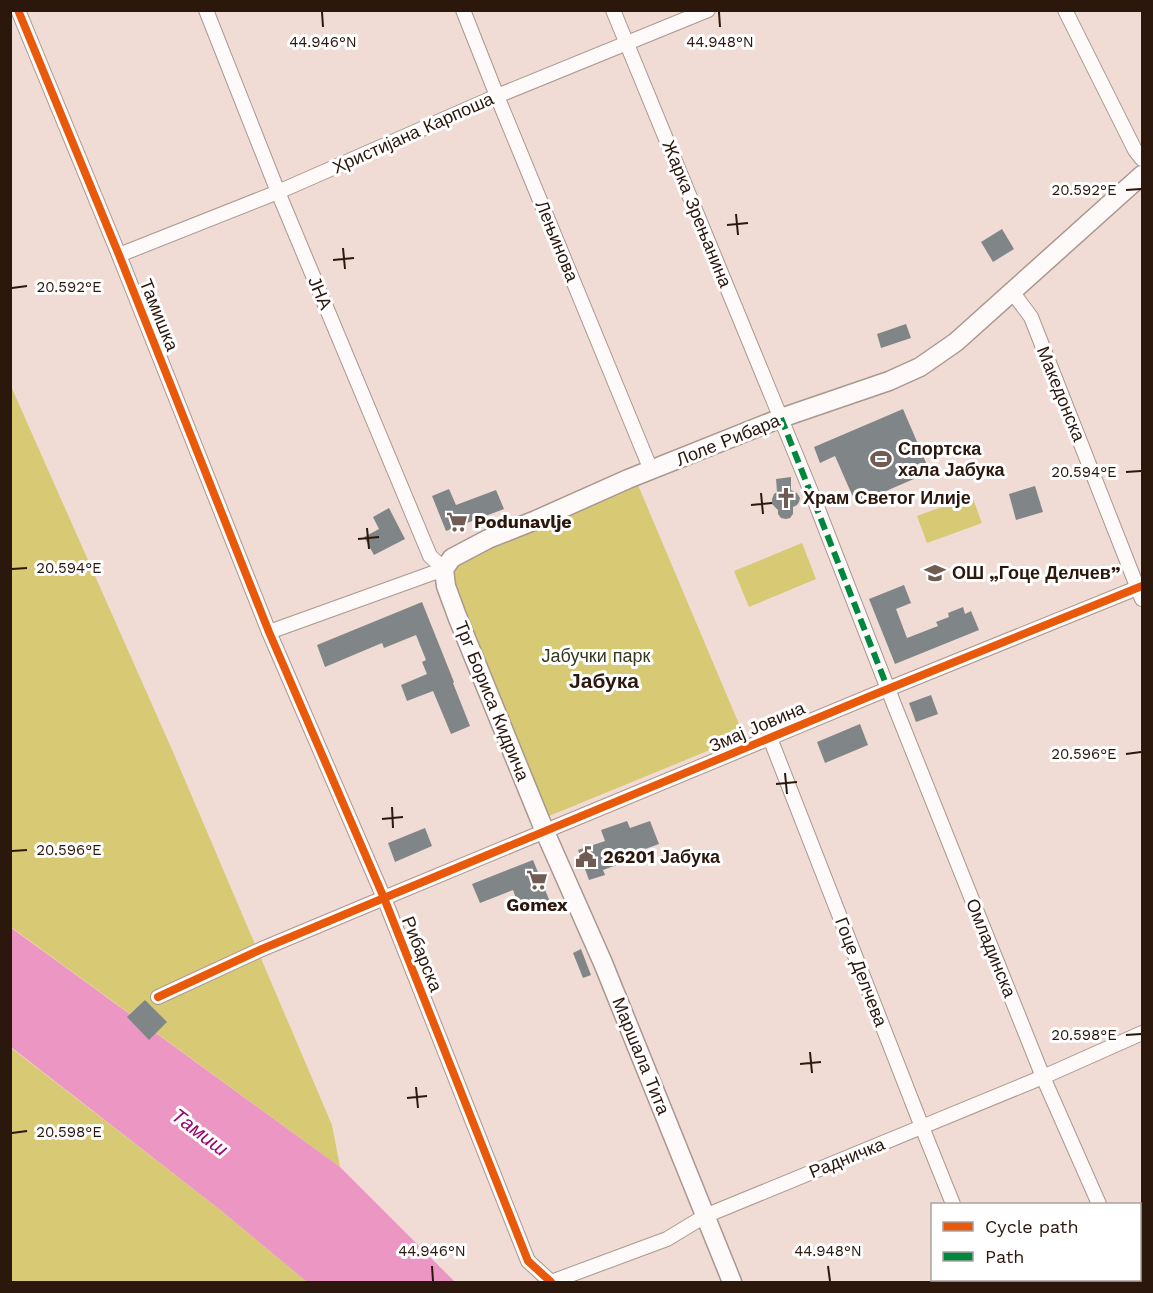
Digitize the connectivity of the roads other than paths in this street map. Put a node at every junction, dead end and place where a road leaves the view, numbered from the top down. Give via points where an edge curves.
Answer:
1 (18, 10) edge
2 (206, 10) edge
3 (464, 10) edge
4 (613, 10) edge
5 (708, 10) edge
6 (1065, 10) edge
7 (626, 44) junction
8 (497, 96) junction
9 (1143, 159) edge
10 (1143, 175) edge
11 (278, 192) junction
12 (119, 255) junction
13 (1013, 293) junction
14 (781, 418) junction
15 (651, 470) junction
16 (444, 569) junction
17 (1141, 591) edge
18 (269, 632) junction
19 (888, 689) junction
20 (770, 738) junction
21 (545, 832) junction
22 (384, 898) junction
23 (158, 997) dead end
24 (1143, 1033) edge
25 (1043, 1077) junction
26 (922, 1127) junction
27 (953, 1203) edge
28 (1100, 1203) edge
29 (705, 1216) junction
30 (551, 1282) edge
31 (732, 1282) edge

1 - 12 street, Тамишка
2 - 11 street, ЈНА
3 - 8 street, Лењинова
4 - 7 street, Жарка Зрењанина
5 - 7 street, Христијана Карпоша
6 - 9 street
7 - 8 street, Христијана Карпоша
7 - 14 street, Жарка Зрењанина
8 - 11 street, Христијана Карпоша
8 - 15 street, Лењинова
10 - 13 main road, Лоле Рибара
11 - 12 street, Христијана Карпоша
11 - 16 street, ЈНА via 430,556
12 - 18 street, Тамишка
13 - 14 main road, Лоле Рибара via 920,367
13 - 17 street, Македонска via 1031,317
14 - 15 main road, Лоле Рибара
14 - 19 street
15 - 16 main road, Лоле Рибара via 488,538 452,558
16 - 18 street, Лоле Рибара
16 - 21 main road, Трг Бориса Кидрича via 457,616
17 - 19 street, Змај Јовина
18 - 22 street, Рибарска
19 - 20 street, Змај Јовина
19 - 25 street, Омладинска
20 - 21 street, Змај Јовина
20 - 26 street, Гоце Делчева
21 - 22 street, Змај Јовина
21 - 29 main road, Маршала Тита via 603,963
22 - 23 street, Змај Јовина
22 - 30 street, Рибарска via 528,1261
24 - 25 street, Радничка
25 - 26 street, Радничка
25 - 28 street, Омладинска
26 - 27 street, Гоце Делчева
26 - 29 street, Радничка
29 - 30 street, Радничка via 667,1239
29 - 31 main road, Маршала Тита

